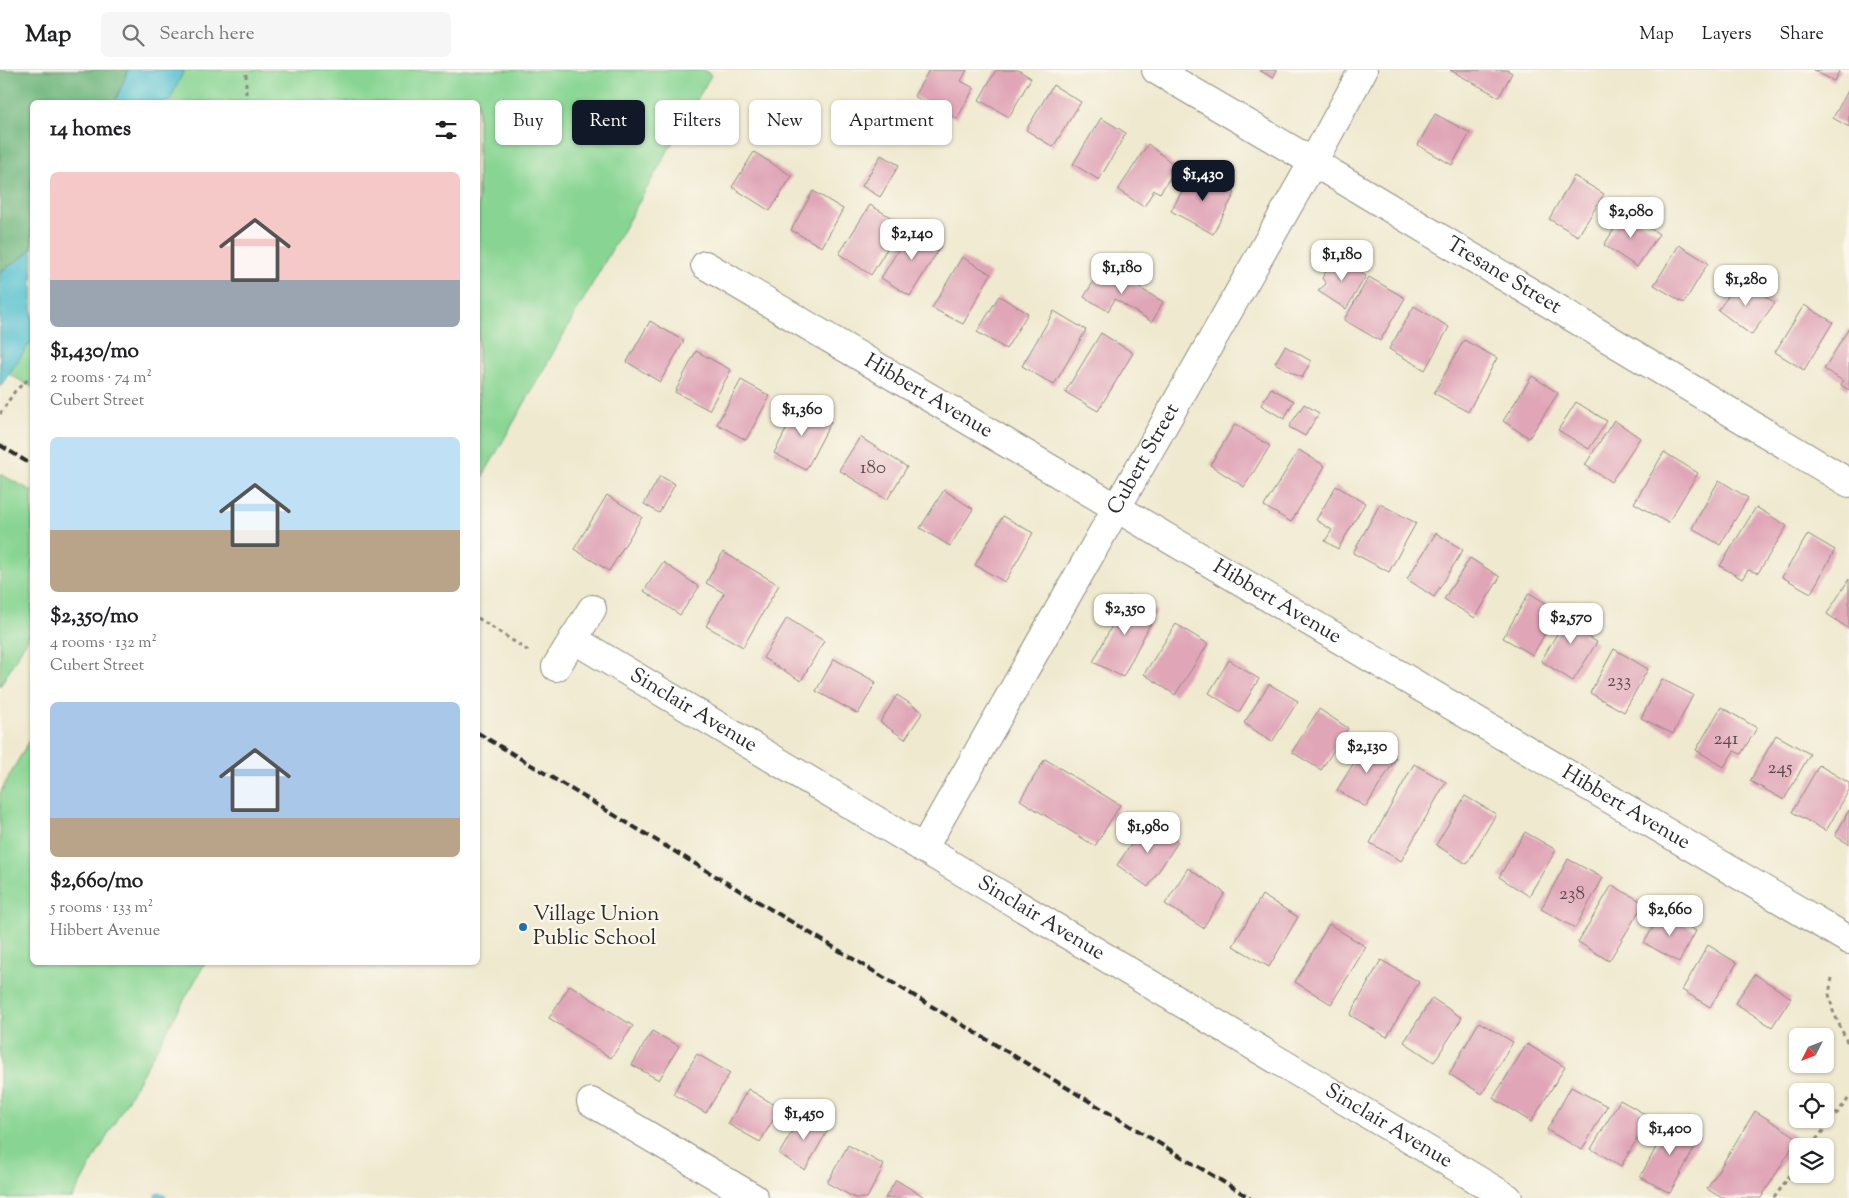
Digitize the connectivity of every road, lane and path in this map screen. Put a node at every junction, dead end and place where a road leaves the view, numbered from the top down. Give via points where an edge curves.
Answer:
1 (246, 70) edge
2 (1156, 70) edge
3 (1363, 70) edge
4 (246, 100) edge
5 (1313, 162) junction
6 (705, 265) dead end
7 (30, 378) edge
8 (0, 414) edge
9 (1849, 482) edge
10 (1117, 509) junction
11 (592, 609) dead end
12 (480, 619) edge
13 (573, 640) junction
14 (556, 667) joint
15 (923, 849) junction
16 (1849, 940) edge
17 (1832, 978) dead end
18 (1849, 1046) edge
19 (1849, 1098) edge
20 (591, 1102) dead end
21 (1817, 1138) edge
22 (1789, 1177) edge
23 (749, 1197) edge
24 (1508, 1198) edge
25 (1774, 1198) edge

1 - 4 path
2 - 5 street, Tresane Street
3 - 5 street, Cubert Street
5 - 9 street, Tresane Street
5 - 10 street, Cubert Street
6 - 10 street, Hibbert Avenue
7 - 8 path via 15,391
10 - 15 street, Cubert Street
10 - 16 street, Hibbert Avenue
11 - 13 street
12 - 14 path
13 - 14 street
13 - 15 street, Sinclair Avenue
15 - 24 street, Sinclair Avenue
17 - 18 path via 1829,994 1833,1011
19 - 21 path
20 - 23 street
22 - 25 path

